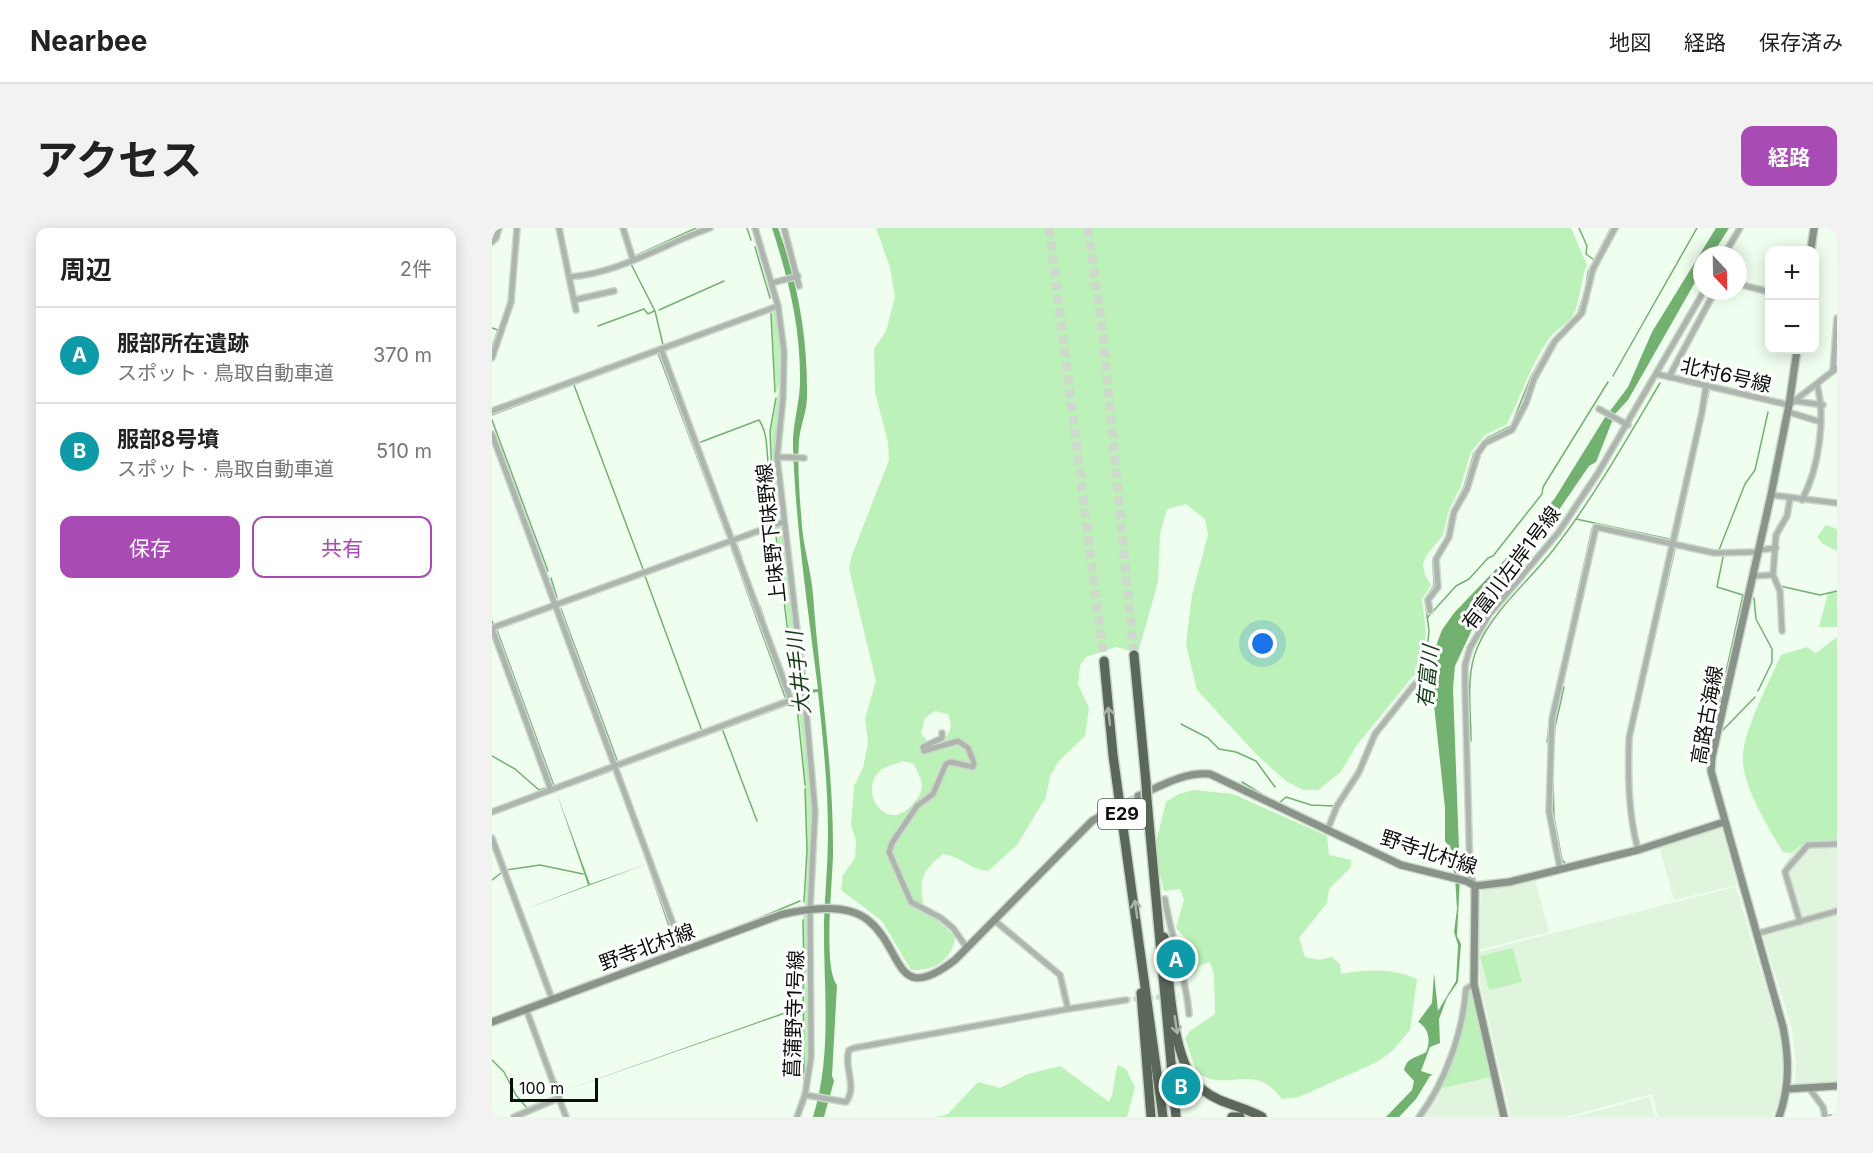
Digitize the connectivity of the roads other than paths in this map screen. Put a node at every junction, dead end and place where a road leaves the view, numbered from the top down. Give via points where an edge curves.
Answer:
1 (499, 228) edge
2 (518, 228) edge
3 (559, 228) edge
4 (623, 228) edge
5 (710, 228) edge
6 (755, 228) edge
7 (784, 228) edge
8 (1615, 228) edge
9 (1740, 228) edge
10 (1814, 228) edge
11 (492, 242) edge
12 (1729, 246) edge
13 (1812, 246) edge
14 (633, 260) junction
15 (797, 277) junction
16 (569, 278) junction
17 (774, 283) junction
18 (800, 286) dead end
19 (1747, 286) edge
20 (614, 291) dead end
21 (1765, 291) edge
22 (574, 300) junction
23 (1699, 300) edge
24 (1710, 300) edge
25 (778, 306) junction
26 (576, 310) dead end
27 (1837, 318) edge
28 (492, 331) edge
29 (500, 333) junction
30 (662, 349) junction
31 (1797, 354) edge
32 (492, 358) edge
33 (1835, 369) edge
34 (1657, 374) junction
35 (1669, 377) junction
36 (1817, 384) junction
37 (1706, 386) junction
38 (1823, 405) junction
39 (1791, 406) junction
40 (1601, 409) dead end
41 (492, 411) edge
42 (1821, 422) junction
43 (1626, 424) junction
44 (492, 434) edge
45 (780, 457) junction
46 (804, 458) dead end
47 (1771, 495) junction
48 (1790, 498) junction
49 (1802, 500) junction
50 (1837, 503) edge
51 (783, 522) junction
52 (732, 539) junction
53 (1673, 544) junction
54 (1776, 548) junction
55 (1758, 551) junction
56 (1773, 575) junction
57 (1753, 576) junction
58 (556, 605) junction
59 (1430, 611) dead end
60 (492, 628) edge
61 (1782, 631) dead end
62 (1134, 655) tunnel mouth
63 (1104, 661) tunnel mouth
64 (1424, 680) dead end
65 (805, 699) junction
66 (790, 700) junction
67 (942, 733) dead end
68 (615, 766) junction
69 (551, 790) junction
70 (1143, 798) junction
71 (1109, 811) tunnel mouth
72 (492, 812) edge
73 (1724, 822) junction
74 (1327, 831) junction
75 (493, 842) edge
76 (1837, 844) edge
77 (1638, 850) junction
78 (1152, 864) junction
79 (1560, 869) junction
80 (1475, 886) junction
81 (1165, 899) dead end
82 (813, 910) junction
83 (1837, 911) edge
84 (994, 920) junction
85 (1800, 922) junction
86 (1756, 934) junction
87 (967, 948) junction
88 (683, 951) junction
89 (1144, 967) junction
90 (1474, 984) junction
91 (1187, 994) junction
92 (1179, 995) tunnel mouth
93 (552, 999) junction
94 (1126, 1000) tunnel mouth
95 (526, 1010) junction
96 (1068, 1010) junction
97 (1189, 1014) dead end
98 (492, 1022) edge
99 (1837, 1086) edge
100 (1809, 1088) junction
101 (1787, 1089) junction
102 (808, 1095) junction
103 (559, 1098) junction
104 (514, 1117) edge
105 (566, 1117) edge
106 (796, 1117) edge
107 (1151, 1117) edge
108 (1163, 1117) edge
109 (1176, 1117) edge
110 (1232, 1117) edge
111 (1240, 1117) edge
112 (1262, 1117) edge
113 (1419, 1117) edge
114 (1504, 1117) edge
115 (1779, 1117) edge
116 (1825, 1117) edge

1 - 11 street
2 - 29 street via 511,302
3 - 16 street
4 - 14 street
5 - 14 street
6 - 17 street, 上味野下味野線
7 - 15 street
8 - 59 street via 1593,270 1582,313 1555,340 1512,430 1485,443 1478,453 1467,489 1454,512 1449,537 1436,559 1437,587 1428,600
9 - 12 street
10 - 13 street
14 - 16 street
15 - 17 street
15 - 18 street
16 - 22 street
17 - 25 street, 上味野下味野線
19 - 21 street
20 - 22 street
22 - 26 street
23 - 34 street
24 - 35 street
25 - 30 street
25 - 45 street, 上味野下味野線 via 785,372
27 - 33 street
28 - 29 street
29 - 32 street
30 - 41 street
30 - 52 street
31 - 39 street, 高路古海線
33 - 36 street
34 - 35 street, 北村6号線
34 - 43 street, 有富川左岸1号線
35 - 37 street, 北村6号線
36 - 38 street
36 - 39 street
37 - 39 street, 北村6号線
37 - 53 street
38 - 39 street
38 - 42 street
39 - 42 street
39 - 47 street, 高路古海線
40 - 43 street
42 - 49 street via 1810,485
43 - 80 street, 有富川左岸1号線 via 1558,532 1489,615 1470,648 1465,664 1466,735 1470,875
44 - 58 street
45 - 46 street
45 - 51 street, 上味野下味野線
47 - 48 street
47 - 55 street, 高路古海線
48 - 49 street
48 - 54 street via 1787,516 1776,536
49 - 50 street
51 - 52 street
51 - 65 street, 上味野下味野線
52 - 58 street
52 - 66 street
53 - 55 street via 1714,553
53 - 77 street via 1629,738 1627,787
53 - 79 street via 1596,527 1552,719 1549,812
54 - 55 street
54 - 56 street
55 - 57 street, 高路古海線
56 - 57 street
56 - 61 street via 1780,591
57 - 73 street, 高路古海線 via 1712,757 1712,777
58 - 60 street
58 - 68 street
60 - 69 street
62 - 70 highway, E29, bridge via 1146,783
89 -> 63 highway, E29 via 1113,754
64 - 74 street via 1420,678 1375,734
65 - 66 street
65 - 82 street, 上味野下味野線 via 815,811
66 - 68 street
67 - 87 street via 942,738 923,747 924,751 958,741 968,748 973,767 945,764 933,794 917,806 889,852 911,902 942,918
68 - 69 street
68 - 88 street
69 - 72 street
70 - 74 street, 野寺北村線 via 1180,777 1210,774
70 - 78 highway, E29
71 - 84 street via 1092,820
73 - 77 street, 野寺北村線
73 - 86 street, 高路古海線
74 - 80 street, 野寺北村線 via 1401,865
75 - 93 street
76 - 85 street via 1808,845 1785,872
77 - 79 street, 野寺北村線
78 - 109 highway, E29
78 -> 112 highway via 1179,1045 1187,1072 1195,1084 1213,1097
79 - 80 street, 野寺北村線
80 - 90 street
81 - 91 street
82 - 87 street, 野寺北村線 via 841,911 870,921 902,969 919,980 939,972
82 - 88 street, 野寺北村線 via 780,915
82 - 102 street, 菖蒲野寺1号線
83 - 85 street
84 - 87 street
84 - 96 street via 1060,975
85 - 86 street
86 - 101 street, 高路古海線 via 1783,1027 1789,1058
88 - 93 street, 野寺北村線
89 - 107 highway via 1141,990
89 - 108 highway, E29
90 - 113 street via 1466,989 1455,1042
90 - 114 street
91 - 92 street
91 - 97 street
93 - 95 street, 野寺北村線
94 - 96 street
95 - 98 street, 野寺北村線
95 - 103 street
96 - 102 street via 849,1050 850,1097 846,1102
99 - 100 street
100 - 101 street
100 - 116 street
101 - 115 street, 高路古海線
102 - 106 street, 菖蒲野寺1号線
103 - 104 street
103 - 105 street
110 - 111 highway

